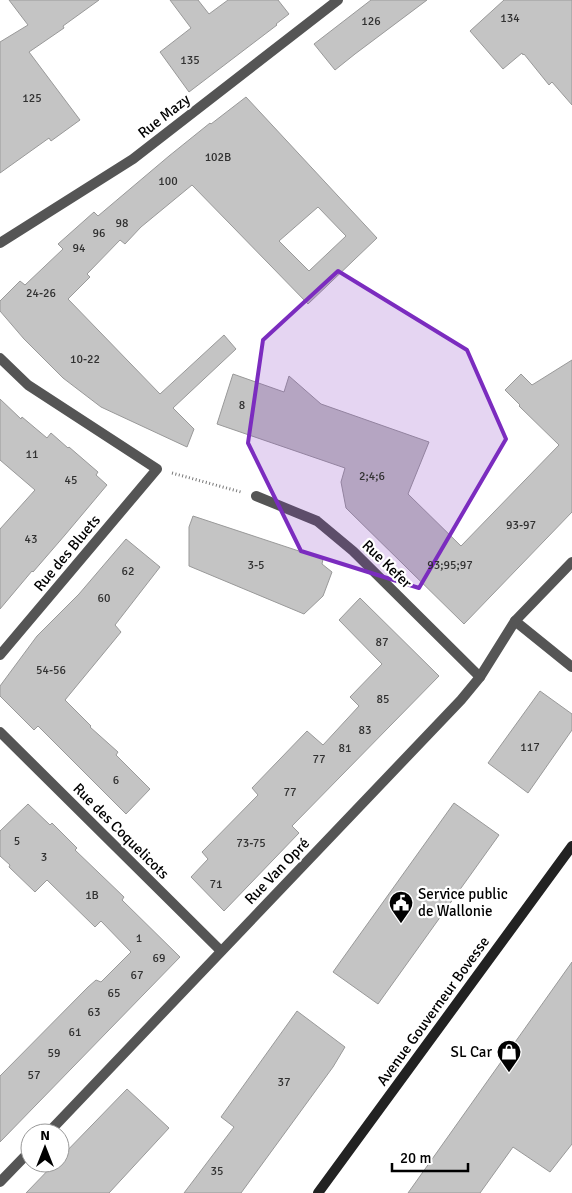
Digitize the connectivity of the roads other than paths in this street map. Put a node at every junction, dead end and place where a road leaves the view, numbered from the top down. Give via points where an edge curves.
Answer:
1 (338, 0) edge
2 (0, 242) edge
3 (0, 358) edge
4 (256, 496) road end
5 (572, 562) edge
6 (515, 621) junction
7 (0, 655) edge
8 (572, 667) edge
9 (480, 677) junction
10 (0, 732) edge
11 (572, 846) edge
12 (222, 950) junction
13 (58, 1123) edge
14 (20, 1162) edge
15 (0, 1182) edge
16 (318, 1193) edge

1 - 2 street, Rue Mazy via 133,159
3 - 7 street, Rue des Bluets via 28,385 157,469
4 - 9 street, Rue Kefer via 317,521 353,551
5 - 6 street, Rue Van Opré
6 - 8 street
6 - 9 street, Rue Van Opré
9 - 12 street, Rue Van Opré
10 - 12 street, Rue des Coquelicots
11 - 16 main road, Avenue Gouverneur Bovesse
12 - 13 street, Rue Van Opré
14 - 15 street

